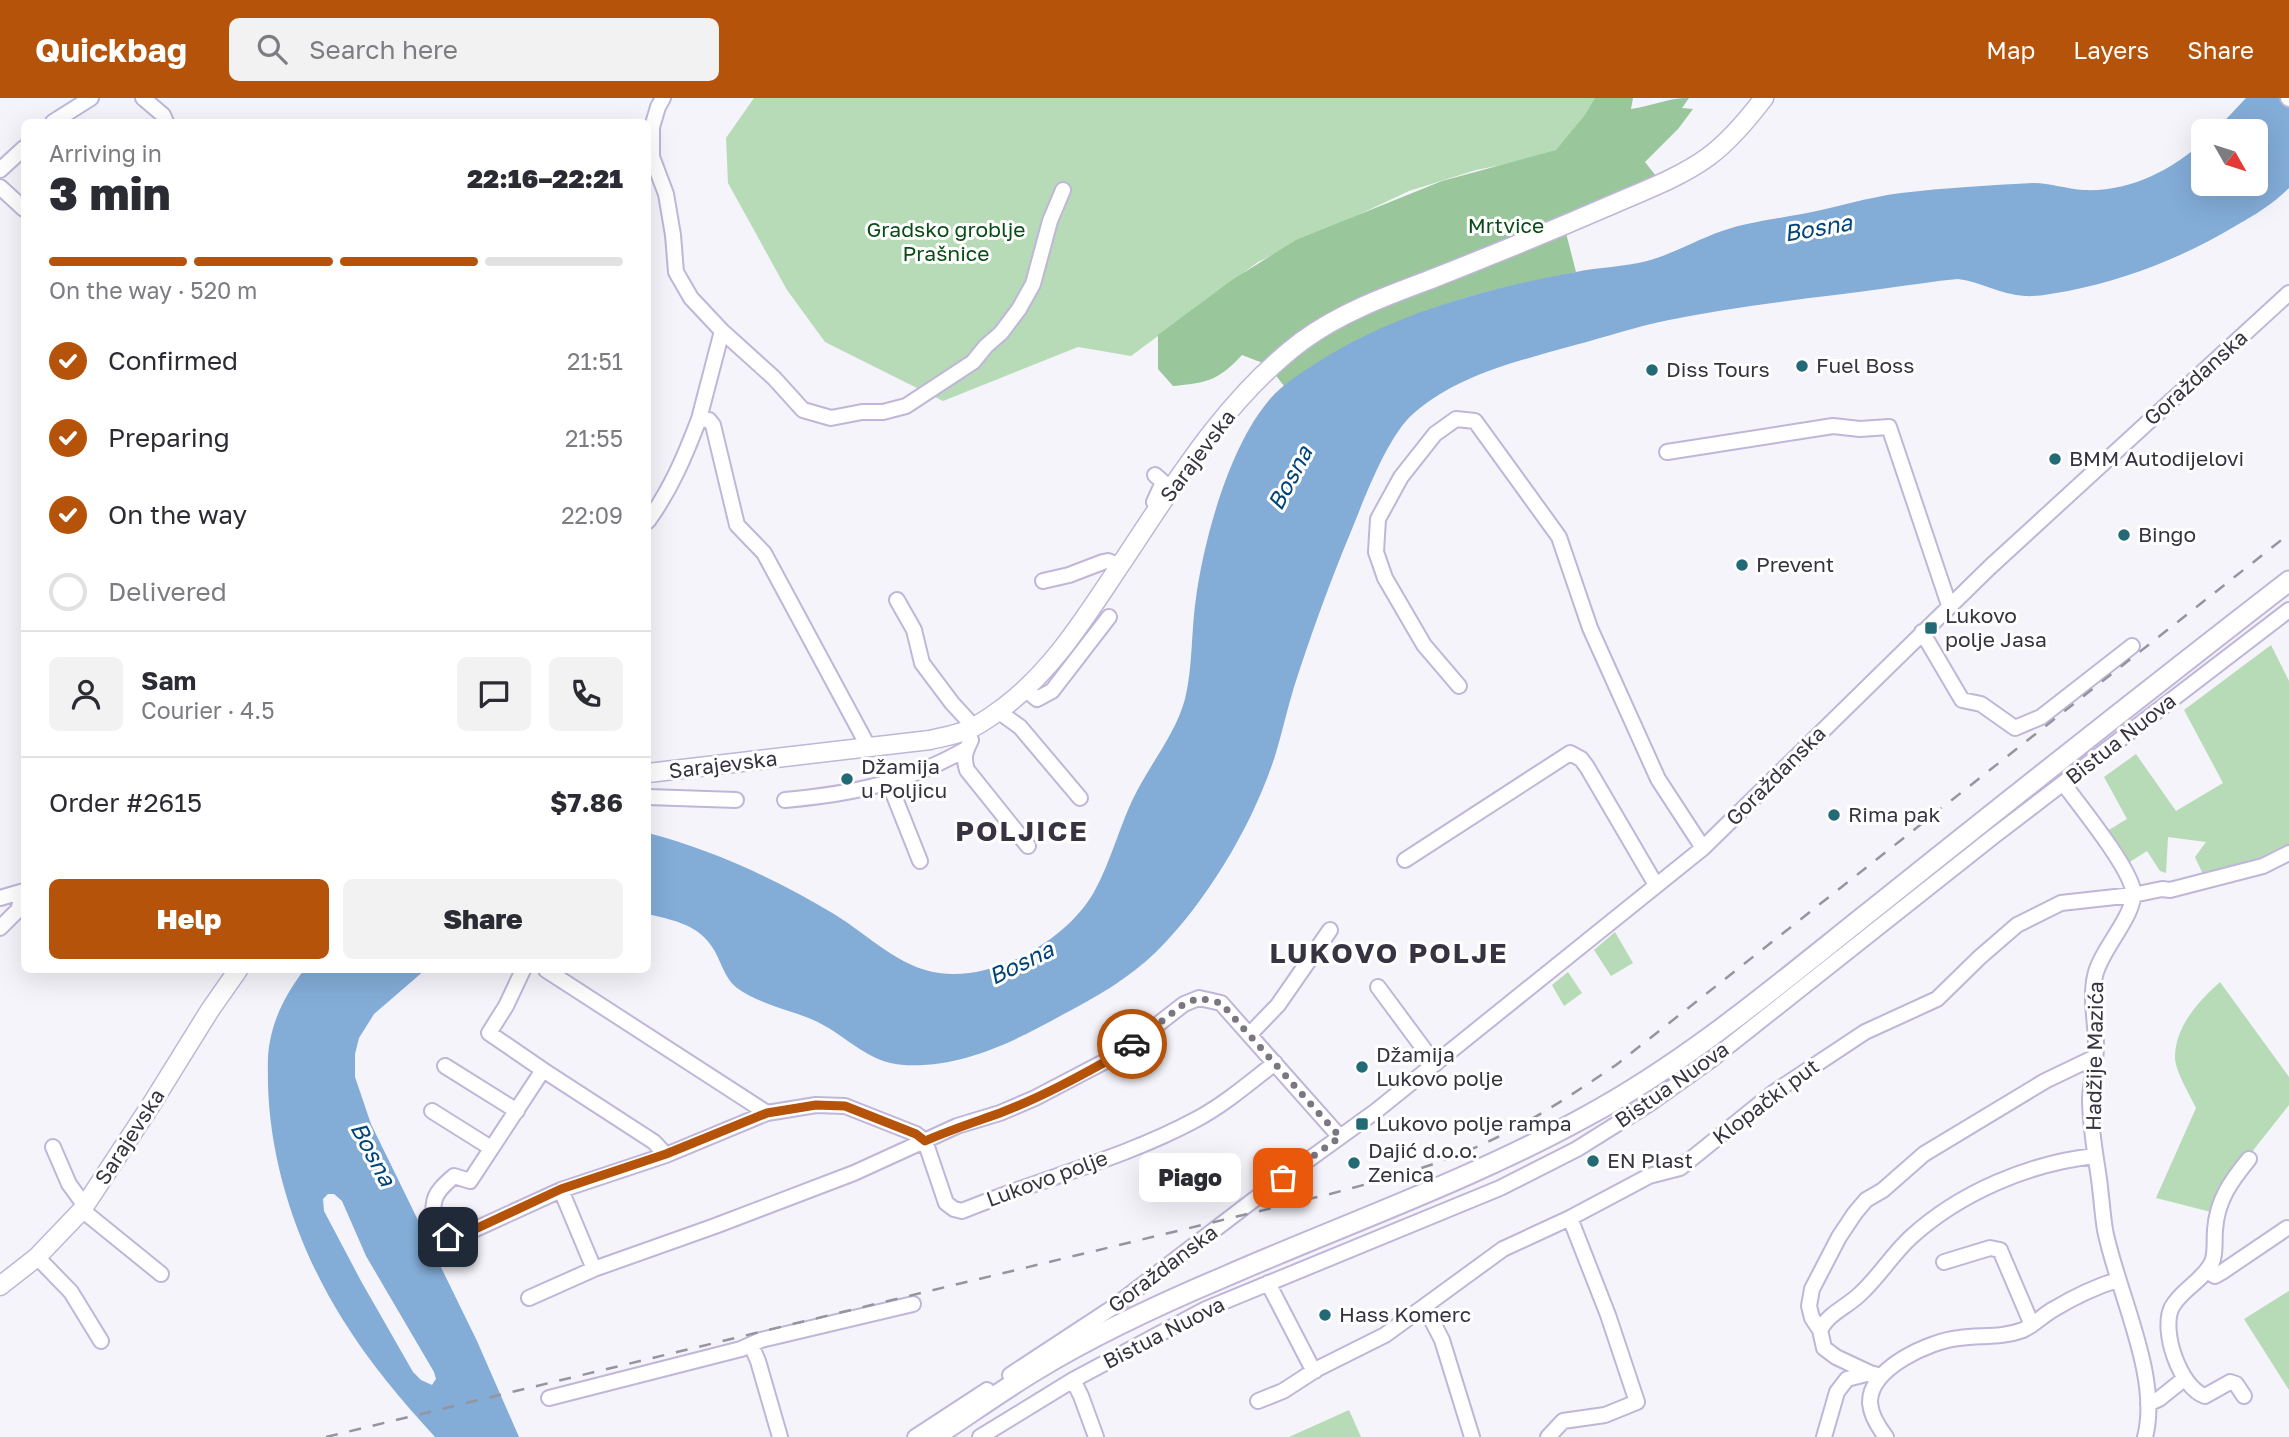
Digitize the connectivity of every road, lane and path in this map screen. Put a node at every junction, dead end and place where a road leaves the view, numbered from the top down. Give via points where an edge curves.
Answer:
1 (90, 98) edge
2 (144, 98) edge
3 (663, 98) edge
4 (1764, 98) edge
5 (58, 119) edge
6 (165, 119) edge
7 (21, 150) edge
8 (3, 162) edge
9 (0, 187) edge
10 (1063, 190) dead end
11 (21, 206) edge
12 (2289, 293) edge
13 (722, 331) junction
14 (699, 419) junction
15 (1667, 452) dead end
16 (1155, 475) dead end
17 (1157, 511) junction
18 (651, 517) edge
19 (1119, 566) junction
20 (1043, 581) dead end
21 (2289, 581) edge
22 (897, 600) dead end
23 (1949, 606) junction
24 (2289, 611) edge
25 (1109, 617) dead end
26 (1922, 632) junction
27 (2132, 646) dead end
28 (1459, 686) dead end
29 (1026, 690) junction
30 (998, 711) junction
31 (969, 735) junction
32 (869, 748) junction
33 (651, 774) edge
34 (889, 783) junction
35 (2063, 783) junction
36 (651, 797) edge
37 (1080, 798) dead end
38 (736, 800) dead end
39 (785, 800) dead end
40 (1028, 846) dead end
41 (1703, 848) junction
42 (2289, 853) edge
43 (1405, 860) dead end
44 (920, 861) dead end
45 (1656, 885) junction
46 (21, 892) edge
47 (2133, 895) junction
48 (0, 898) edge
49 (21, 900) edge
50 (0, 928) edge
51 (1330, 930) dead end
52 (236, 973) edge
53 (522, 973) edge
54 (551, 973) edge
55 (1378, 987) dead end
56 (1250, 1034) junction
57 (2095, 1056) junction
58 (1275, 1063) junction
59 (1435, 1063) junction
60 (445, 1066) dead end
61 (543, 1070) junction
62 (432, 1111) dead end
63 (517, 1111) junction
64 (767, 1113) junction
65 (1340, 1137) junction
66 (925, 1141) junction
67 (53, 1147) dead end
68 (491, 1149) junction
69 (666, 1154) junction
70 (2095, 1156) junction
71 (2249, 1159) dead end
72 (561, 1189) junction
73 (83, 1208) junction
74 (1570, 1218) junction
75 (2287, 1228) dead end
76 (37, 1257) junction
77 (1944, 1262) dead end
78 (594, 1269) junction
79 (2207, 1270) junction
80 (161, 1274) dead end
81 (2117, 1280) junction
82 (2, 1282) edge
83 (1268, 1283) junction
84 (529, 1298) dead end
85 (913, 1304) dead end
86 (1425, 1307) junction
87 (2032, 1325) junction
88 (1820, 1331) junction
89 (100, 1341) dead end
90 (751, 1345) junction
91 (1315, 1371) junction
92 (1875, 1374) junction
93 (2184, 1379) junction
94 (1073, 1380) junction
95 (2244, 1396) dead end
96 (549, 1398) dead end
97 (1258, 1401) dead end
98 (2148, 1404) junction
99 (780, 1437) edge
100 (915, 1437) edge
101 (934, 1437) edge
102 (980, 1437) edge
103 (1096, 1437) edge
104 (1472, 1437) edge
105 (1548, 1437) edge
106 (1824, 1437) edge
107 (1886, 1437) edge
108 (2145, 1437) edge

1 - 5 street
2 - 6 street
3 - 13 street via 652,127 652,158 666,194 676,272 691,298
4 - 17 main road, Sarajevska via 1707,158 1667,181 1382,298 1302,341 1225,416
7 - 8 street
9 - 11 street
10 - 13 street via 1033,284 1019,309 973,362 906,406 831,418 803,410
12 - 23 street, Goraždanska
13 - 14 street
14 - 18 street via 678,472
14 - 32 street via 713,425 737,525 764,553
15 - 23 street via 1833,426 1889,427
16 - 17 street via 1163,482 1152,506
17 - 19 main road, Sarajevska
19 - 20 street via 1102,562
19 - 29 main road, Sarajevska via 1069,641
21 - 101 highway via 1775,988 1635,1087 1492,1164 1116,1327 1035,1371
22 - 31 street via 914,630 922,663
23 - 26 street, Goraždanska
24 - 35 street, Bistua Nuova
25 - 29 street via 1052,691 1037,699
26 - 27 street via 1962,700 1981,704 2015,729 2040,717
26 - 41 street, Goraždanska
28 - 41 street via 1424,645 1385,578 1376,552 1378,519 1401,477 1435,435 1456,418 1475,421 1559,537 1590,628 1658,779
29 - 30 main road, Sarajevska
30 - 31 main road, Sarajevska
30 - 37 street via 1020,727
31 - 32 main road, Sarajevska
31 - 34 street
31 - 40 street via 964,759 967,770
32 - 33 main road, Sarajevska
34 - 39 street via 840,795
34 - 44 street
35 - 47 street via 2125,872
35 - 83 street, Bistua Nuova via 1711,1060 1598,1135 1500,1188
36 - 38 street
41 - 45 street, Goraždanska
42 - 47 street, Klopački put via 2263,866
43 - 45 street via 1570,753 1587,767
45 - 59 street, Goraždanska
46 - 48 street
47 - 57 street, Hadžije Mazića via 2094,978
47 - 74 street, Klopački put via 2061,903 2017,925 1937,999 1853,1040 1773,1093 1680,1168 1649,1176
49 - 50 street
51 - 56 street via 1278,1005
52 - 73 main road, Sarajevska
53 - 61 street via 489,1033
54 - 64 street
55 - 59 street
56 - 58 street
56 - 66 street via 1221,1003 1199,998 1184,1004 1121,1053 1069,1081
57 - 70 street, Hadžije Mazića via 2090,1100
57 - 88 street via 1924,1154 1866,1200 1839,1237 1812,1289 1809,1306
58 - 65 street
58 - 66 street, Lukovo polje via 1195,1120 962,1210 946,1203
59 - 65 street, Goraždanska
60 - 63 street
61 - 63 street
61 - 69 street
62 - 68 street
63 - 68 street
64 - 66 street via 816,1105 845,1106
64 - 69 street
65 - 100 street, Goraždanska via 1112,1308
66 - 78 street via 854,1174
67 - 73 street
68 - 72 street via 470,1181 454,1176 433,1202 440,1231 448,1237 456,1238
69 - 72 street
70 - 81 street, Hadžije Mazića
70 - 88 street via 2035,1168 1946,1210 1909,1240 1859,1296 1832,1313
71 - 79 street via 2226,1186
72 - 78 street
73 - 76 main road, Sarajevska
73 - 80 street
74 - 86 street, Klopački put via 1503,1249
74 - 105 street via 1637,1402 1605,1415 1563,1421
75 - 79 street via 2215,1276
76 - 82 main road, Sarajevska
76 - 89 street via 71,1292
77 - 87 street via 1990,1248 2000,1250
78 - 84 street
79 - 93 street via 2177,1299 2170,1314 2174,1353
81 - 87 street via 2082,1293
81 - 98 street, Hadžije Mazića via 2141,1356
83 - 91 street
83 - 94 street, Bistua Nuova via 1206,1309
85 - 90 street
86 - 91 street, Klopački put via 1385,1335
86 - 104 street via 1442,1340
87 - 92 street via 2005,1335 1937,1343
88 - 92 street via 1824,1348
90 - 96 street
90 - 99 street
91 - 97 street, Klopački put
92 - 106 street via 1847,1379 1837,1392
92 - 107 street via 1870,1403
93 - 95 street via 2202,1395 2230,1381
93 - 98 street
94 - 102 street, Bistua Nuova
94 - 103 street
98 - 108 street, Hadžije Mazića

